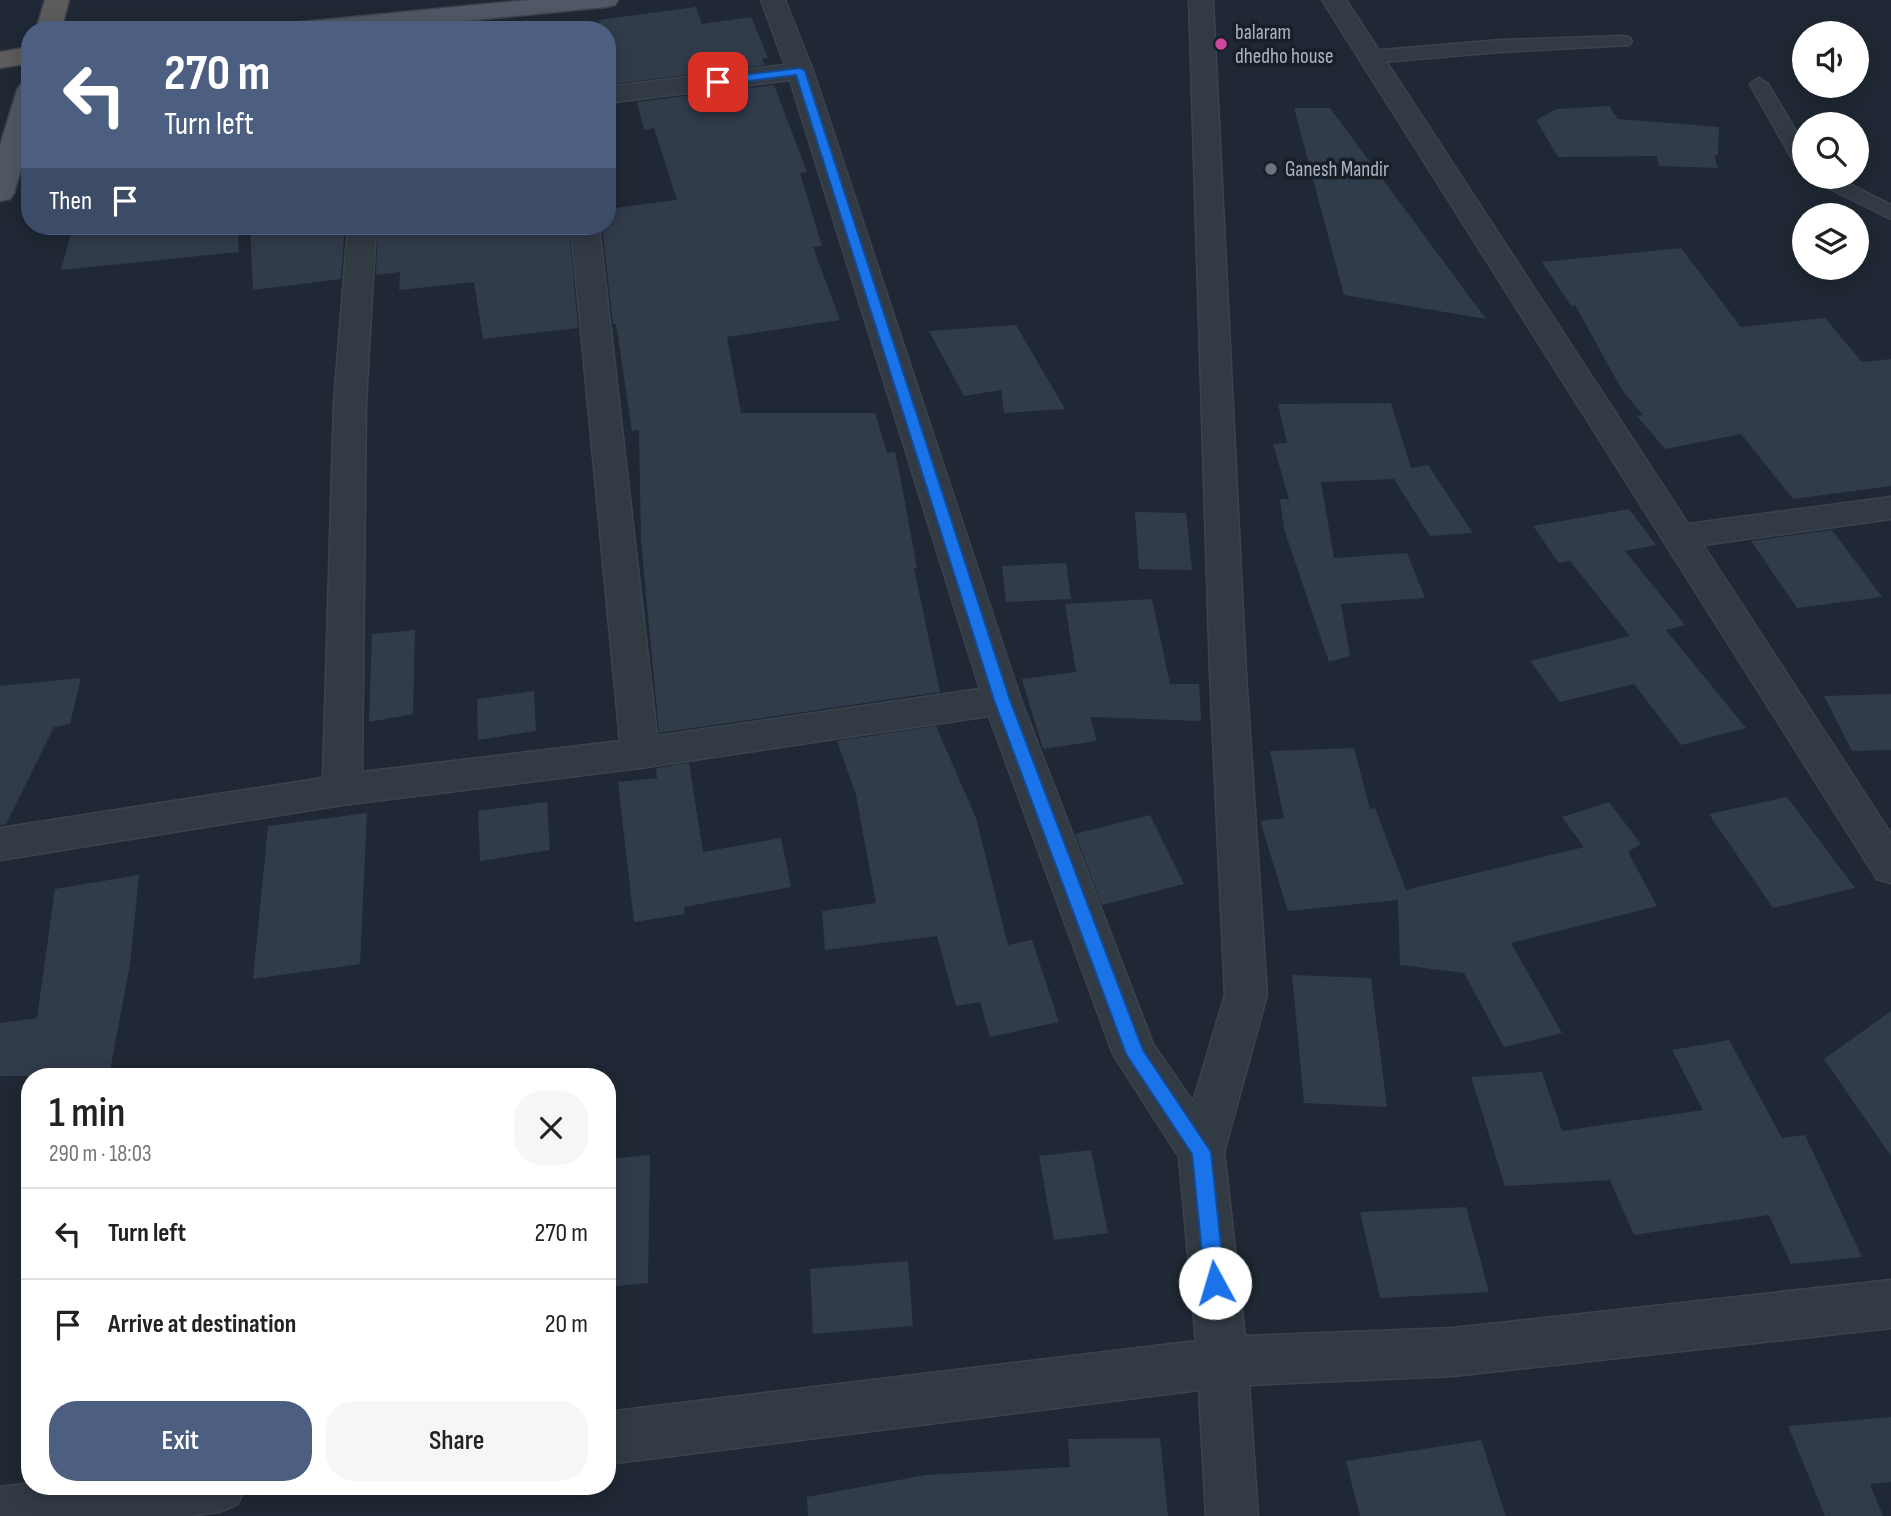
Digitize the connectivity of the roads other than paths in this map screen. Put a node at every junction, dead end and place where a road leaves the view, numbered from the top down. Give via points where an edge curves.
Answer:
1 (57, 0) edge
2 (606, 0) edge
3 (774, 0) edge
4 (1201, 0) edge
5 (1334, 0) edge
6 (51, 21) edge
7 (386, 21) edge
8 (1623, 41) dead end
9 (21, 56) edge
10 (1370, 57) junction
11 (0, 60) edge
12 (800, 71) junction
13 (1759, 84) dead end
14 (616, 94) edge
15 (21, 121) edge
16 (1792, 141) edge
17 (1844, 189) edge
18 (0, 193) edge
19 (1891, 214) edge
20 (361, 235) edge
21 (586, 235) edge
22 (1891, 508) edge
23 (1677, 537) junction
24 (1002, 700) junction
25 (640, 752) junction
26 (342, 790) junction
27 (0, 844) edge
28 (1891, 867) edge
29 (1201, 1152) junction
30 (1891, 1304) edge
31 (1223, 1362) junction
32 (616, 1437) edge
33 (147, 1495) edge
34 (0, 1513) edge
35 (1232, 1516) edge

1 - 6 highway
2 - 7 main road
3 - 12 street
4 - 29 street via 1245,995
5 - 10 street
8 - 10 lane
9 - 11 highway
10 - 23 street
12 - 14 street
12 - 24 street
13 - 16 lane
15 - 18 main road
17 - 19 lane
20 - 26 street via 350,403
21 - 25 street
22 - 23 street
23 - 28 street
24 - 25 street
24 - 29 street via 1135,1054
25 - 26 street
26 - 27 street
29 - 31 street
30 - 31 street via 1452,1352
31 - 32 street
31 - 35 street
33 - 34 street

